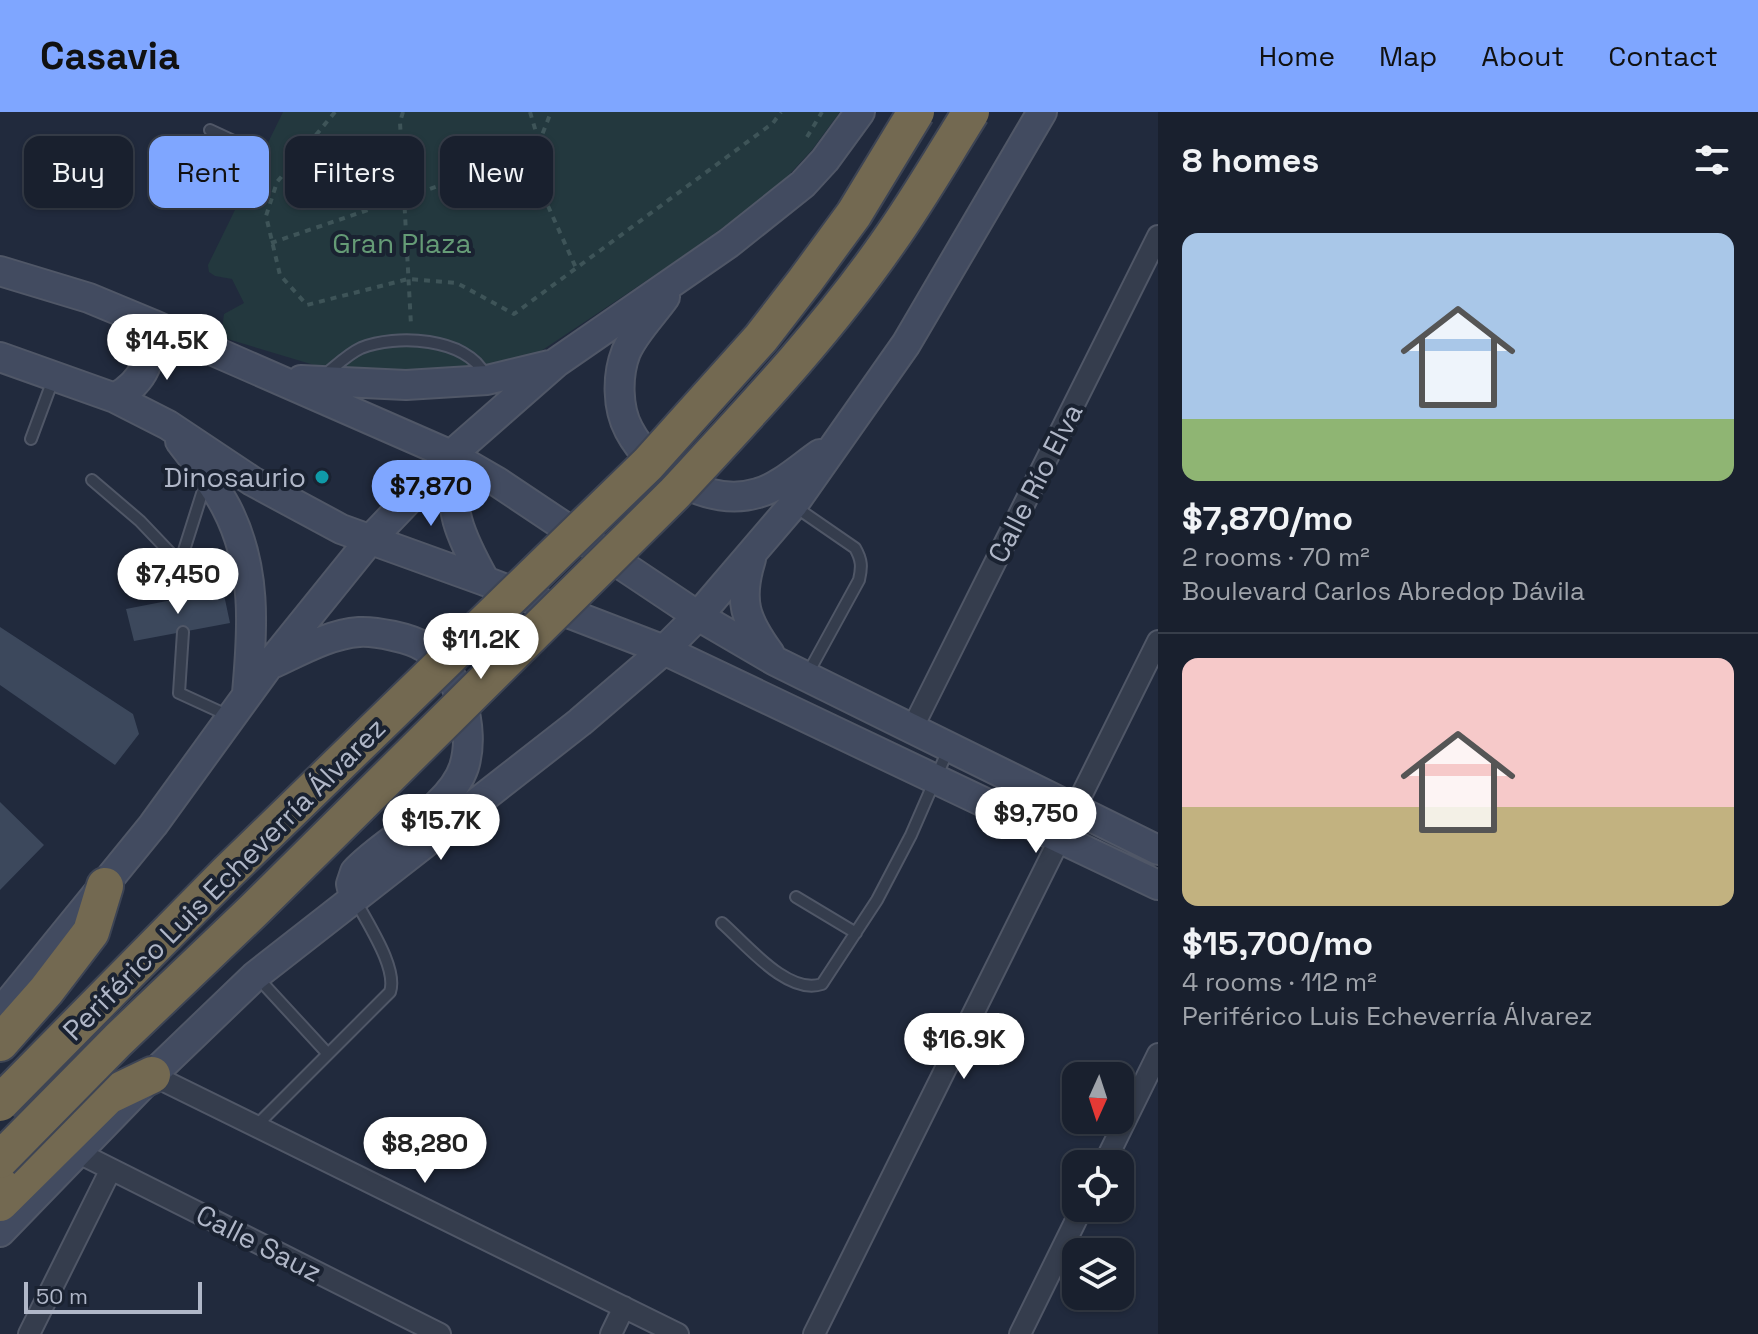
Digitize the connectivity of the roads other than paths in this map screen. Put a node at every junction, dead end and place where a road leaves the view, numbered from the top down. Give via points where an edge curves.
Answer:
1 (860, 112) edge
2 (916, 112) edge
3 (971, 112) edge
4 (1042, 112) edge
5 (210, 130) dead end
6 (223, 136) edge
7 (1158, 236) edge
8 (0, 271) edge
9 (677, 280) junction
10 (154, 325) junction
11 (0, 357) edge
12 (557, 362) junction
13 (55, 375) junction
14 (274, 377) junction
15 (487, 380) junction
16 (318, 382) junction
17 (115, 398) junction
18 (168, 425) junction
19 (31, 439) dead end
20 (840, 439) junction
21 (451, 455) junction
22 (207, 478) junction
23 (92, 480) dead end
24 (793, 505) junction
25 (369, 541) junction
26 (753, 554) junction
27 (180, 563) junction
28 (485, 581) junction
29 (181, 598) dead end
30 (698, 616) junction
31 (183, 632) dead end
32 (1158, 641) edge
33 (664, 650) junction
34 (775, 661) junction
35 (269, 665) junction
36 (806, 676) junction
37 (239, 706) junction
38 (912, 729) junction
39 (949, 748) junction
40 (936, 780) junction
41 (1075, 808) junction
42 (1060, 837) junction
43 (1158, 850) edge
44 (1158, 885) edge
45 (105, 886) junction
46 (354, 897) junction
47 (796, 897) dead end
48 (722, 923) dead end
49 (856, 933) junction
50 (255, 976) junction
51 (0, 1013) edge
52 (0, 1043) edge
53 (328, 1054) junction
54 (1158, 1054) edge
55 (152, 1075) junction
56 (0, 1103) edge
57 (256, 1126) junction
58 (1111, 1150) edge
59 (77, 1152) junction
60 (0, 1160) edge
61 (111, 1169) junction
62 (0, 1203) edge
63 (1075, 1222) edge
64 (0, 1232) edge
65 (624, 1307) junction
66 (29, 1334) edge
67 (440, 1334) edge
68 (611, 1334) edge
69 (678, 1334) edge
70 (814, 1334) edge
71 (1020, 1334) edge

1 - 9 street via 803,184
2 - 56 highway, Periférico Luis Echeverría Álvarez, bridge via 854,214 805,281 648,464 227,873
3 - 60 highway, Periférico Luis Echeverría Álvarez, bridge via 847,299 735,429
4 - 20 street via 906,344
5 - 6 lane
7 - 38 street, Calle Río Elva
8 - 10 street
9 - 12 street
9 - 20 street via 627,351 621,378 627,427 640,448 686,484 738,495 758,493 787,478
10 - 14 street
10 - 17 street via 143,374
11 - 13 street
12 - 15 street
12 - 21 street
13 - 17 street
13 - 19 lane
14 - 16 street
14 - 21 street
15 - 16 street via 406,385
15 - 16 lane via 482,369 456,350 412,340 357,350
17 - 18 street
18 - 22 street
18 - 25 street via 288,501
20 - 24 street
21 - 25 street
21 - 28 street via 457,524
21 - 30 street
22 - 27 lane
22 - 37 street via 238,533 251,589 253,623
23 - 27 lane
24 - 26 street
24 - 36 lane via 855,548 862,568
25 - 28 street
25 - 35 street
26 - 30 street
26 - 34 street via 744,582 746,610
27 - 29 lane
28 - 33 street
30 - 33 street
30 - 34 street
31 - 37 lane via 179,693
32 - 41 street
33 - 40 street
33 - 46 street
34 - 36 street
35 - 37 street
35 - 46 street via 359,632 390,635 424,646 447,670 461,701 467,741 463,768 453,787 363,863 352,877
36 - 38 street
37 - 45 street
38 - 39 street
39 - 40 lane
39 - 41 street
40 - 42 street
40 - 49 lane
41 - 42 street
41 - 43 street
42 - 44 street
42 - 70 street
45 - 51 street
45 - 52 highway via 91,932
46 - 50 street
46 - 53 lane via 393,984
47 - 49 lane
48 - 49 lane via 788,981 812,988 828,977
50 - 53 lane
50 - 55 street
53 - 57 lane
54 - 58 street
55 - 57 street
55 - 59 street
55 - 62 highway via 108,1096
57 - 65 street
59 - 61 street, Calle Sauz
59 - 64 street
61 - 66 street
61 - 67 street, Calle Sauz
63 - 71 street
65 - 68 street
65 - 69 street

